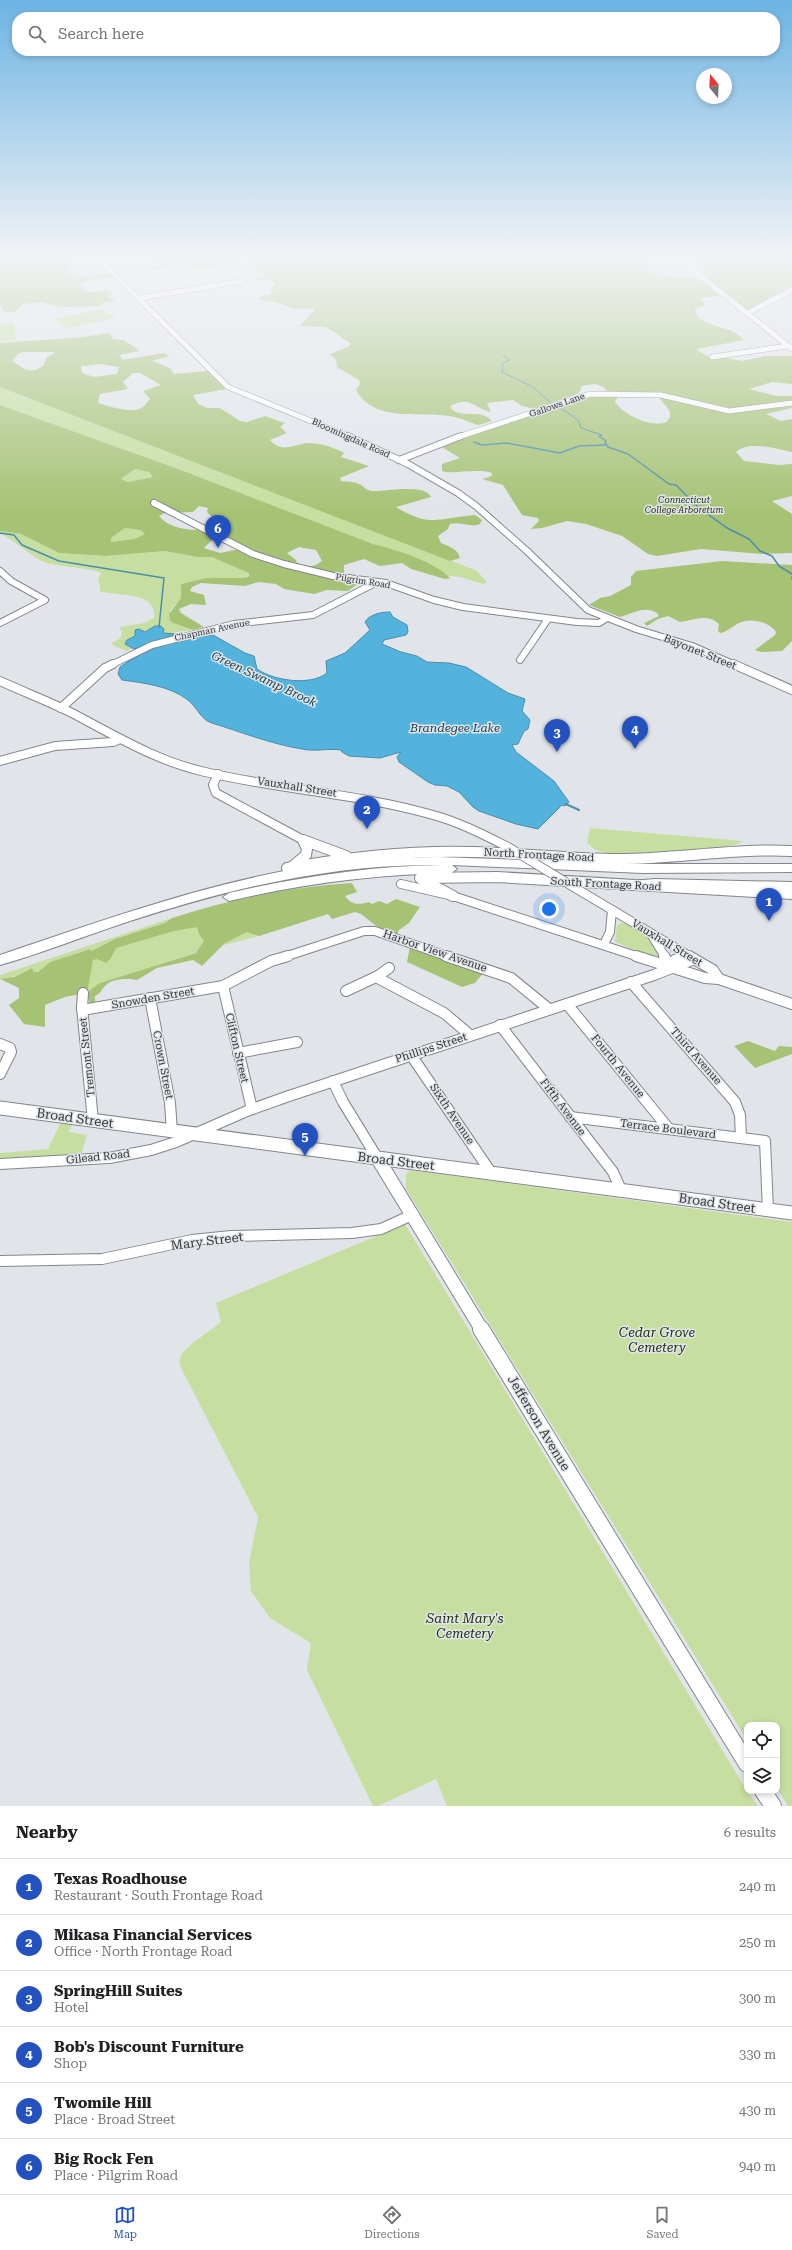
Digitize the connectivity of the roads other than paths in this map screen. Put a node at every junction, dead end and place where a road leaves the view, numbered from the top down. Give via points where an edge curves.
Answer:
1 (184, 342) edge
2 (790, 347) edge
3 (712, 357) dead end
4 (792, 403) edge
5 (399, 460) junction
6 (154, 503) dead end
7 (0, 571) edge
8 (376, 582) junction
9 (607, 618) junction
10 (548, 619) junction
11 (0, 623) edge
12 (520, 660) dead end
13 (0, 681) edge
14 (792, 690) edge
15 (61, 708) junction
16 (120, 739) junction
17 (0, 761) edge
18 (218, 774) junction
19 (303, 840) junction
20 (792, 850) edge
21 (355, 857) junction
22 (287, 868) junction
23 (792, 868) edge
24 (458, 877) junction
25 (792, 877) edge
26 (420, 878) junction
27 (286, 884) junction
28 (401, 884) dead end
29 (632, 885) junction
30 (792, 886) edge
31 (209, 893) junction
32 (792, 894) edge
33 (452, 896) junction
34 (612, 910) junction
35 (651, 934) junction
36 (604, 944) junction
37 (691, 957) junction
38 (0, 960) edge
39 (671, 967) junction
40 (0, 968) edge
41 (389, 968) dead end
42 (376, 977) junction
43 (719, 978) junction
44 (631, 982) junction
45 (223, 986) junction
46 (346, 991) dead end
47 (83, 993) dead end
48 (150, 998) junction
49 (566, 1004) junction
50 (792, 1004) edge
51 (549, 1009) junction
52 (82, 1010) junction
53 (500, 1025) junction
54 (470, 1035) junction
55 (297, 1042) dead end
56 (0, 1044) edge
57 (238, 1053) junction
58 (411, 1055) junction
59 (0, 1074) edge
60 (333, 1081) junction
61 (0, 1108) edge
62 (252, 1109) junction
63 (570, 1117) junction
64 (93, 1121) junction
65 (669, 1129) junction
66 (172, 1132) junction
67 (193, 1135) junction
68 (741, 1138) junction
69 (378, 1159) junction
70 (0, 1164) edge
71 (492, 1174) junction
72 (621, 1190) junction
73 (768, 1210) junction
74 (792, 1213) edge
75 (412, 1215) junction
76 (0, 1261) edge
77 (744, 1759) edge
78 (765, 1794) edge
79 (773, 1806) edge

1 - 5 street, Bloomingdale Road via 228,387 324,425
2 - 3 street
4 - 5 street, Gallows Lane via 729,411 661,395 590,394 434,445
5 - 9 street, Bloomingdale Road via 425,472 470,501 527,551 581,605
6 - 8 street, Pilgrim Road via 253,554 333,576
7 - 11 street via 17,585 45,600
8 - 10 street, Pilgrim Road via 447,604
8 - 15 street, Chapman Avenue via 313,614 234,624 152,645 105,668
9 - 10 street, Pilgrim Road via 594,623
9 - 14 street, Bayonet Street via 692,646
10 - 12 street
13 - 15 street, Vauxhall Street
15 - 16 street, Vauxhall Street
16 - 17 street via 113,742 55,746
16 - 18 street, Vauxhall Street via 170,762
18 - 19 street via 213,785 216,793
18 - 34 street, Vauxhall Street, bridge via 406,806 460,823 508,847
19 - 21 main road via 338,854
19 - 22 main road via 307,849 306,856
20 - 21 main road, North Frontage Road via 753,849 618,859 458,852
21 - 22 main road, North Frontage Road
22 - 31 highway via 242,880
23 - 31 highway via 623,868 403,860 309,870
24 - 26 main road, South Frontage Road
24 - 29 main road, South Frontage Road
24 - 33 main road via 449,886
25 - 27 highway via 615,875 449,868 356,874
26 - 27 highway
26 - 33 main road
27 - 40 highway via 196,906
28 - 33 street, Vauxhall Street
29 - 30 highway via 655,883
29 - 32 main road, South Frontage Road
31 - 38 highway
33 - 36 street, Vauxhall Street
34 - 35 street, Vauxhall Street
34 - 36 street via 610,932
35 - 37 street, Vauxhall Street
35 - 39 street
36 - 39 street, Vauxhall Street
37 - 39 street, Phillips Street via 686,964
37 - 43 street, Vauxhall Street via 714,970
39 - 43 street, Vauxhall Street via 705,978
39 - 44 street, Phillips Street
41 - 42 street
42 - 46 street
42 - 54 street via 444,1013
43 - 50 street, Vauxhall Street
44 - 49 street, Phillips Street
44 - 68 street, Third Avenue via 732,1098 740,1111
45 - 48 street, Snowden Street
45 - 51 street, Harbor View Avenue via 271,961 364,931 375,931 511,978
45 - 57 street, Clifton Street
47 - 52 street, Tremont Street
48 - 52 street, Snowden Street
48 - 66 street, Crown Street via 170,1103
49 - 51 street, Phillips Street
49 - 65 street, Fourth Avenue
51 - 53 street, Phillips Street
52 - 64 street, Tremont Street
53 - 54 street, Phillips Street
53 - 63 street, Fifth Avenue
54 - 58 street, Phillips Street
55 - 57 street
56 - 59 street via 10,1048 11,1052
57 - 62 street, Clifton Street
58 - 60 street, Phillips Street
58 - 71 street, Sixth Avenue
60 - 62 street, Phillips Street
60 - 69 street, Jefferson Avenue
61 - 64 main road, Broad Street
62 - 67 street, Phillips Street
63 - 65 street, Terrace Boulevard
63 - 72 street, Fifth Avenue via 613,1172
64 - 66 main road, Broad Street
65 - 68 street, Terrace Boulevard
66 - 67 main road, Broad Street
67 - 69 main road, Broad Street
67 - 70 street, Gilead Road via 155,1149 115,1157
68 - 73 street, Terrace Boulevard via 765,1141
69 - 71 main road, Broad Street
69 - 75 main road, Jefferson Avenue
71 - 72 main road, Broad Street
72 - 73 main road, Broad Street
73 - 74 main road, Broad Street
75 - 76 street, Mary Street via 381,1229 352,1233 231,1236 192,1240 102,1259
75 - 77 main road, Jefferson Avenue
78 - 79 main road

